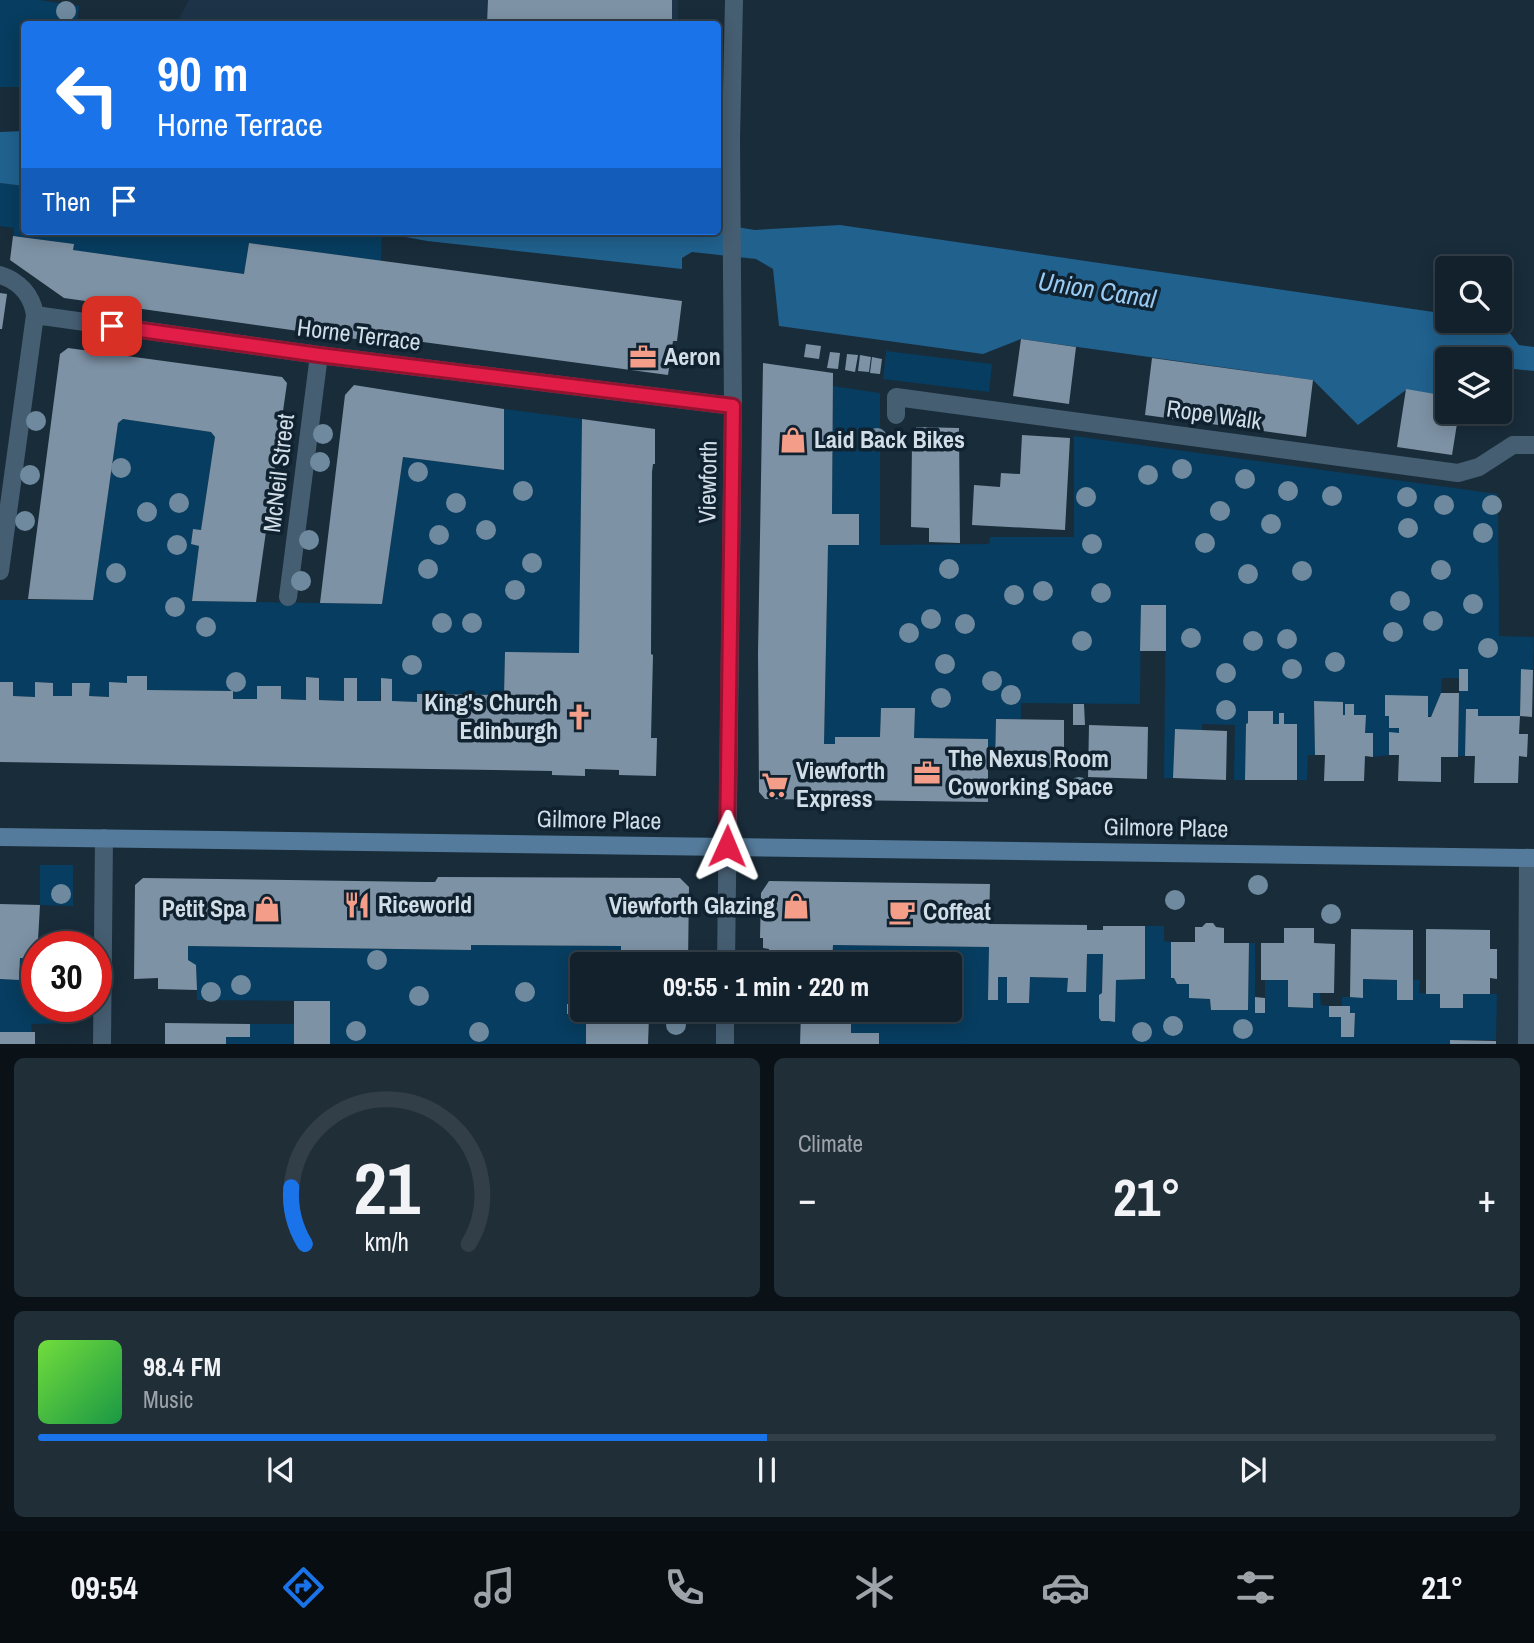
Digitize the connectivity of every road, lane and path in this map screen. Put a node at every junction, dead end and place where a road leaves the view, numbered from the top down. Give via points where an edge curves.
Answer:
1 (734, 0) edge
2 (0, 275) edge
3 (35, 315) junction
4 (319, 355) junction
5 (733, 406) junction
6 (896, 415) dead end
7 (1534, 444) edge
8 (0, 571) edge
9 (288, 597) dead end
10 (0, 836) edge
11 (104, 838) junction
12 (727, 846) junction
13 (1531, 858) edge
14 (726, 952) edge
15 (725, 1022) edge
16 (102, 1044) edge
17 (725, 1044) edge
18 (1527, 1044) edge

1 - 5 street, Viewforth
2 - 3 street via 23,288
3 - 4 street, Horne Terrace
3 - 8 street
4 - 5 street, Horne Terrace
4 - 9 street, McNeil Street
5 - 12 street, Viewforth
6 - 7 street, Rope Walk via 897,397 1458,473 1479,467 1513,445
10 - 11 street, Gilmore Place
11 - 12 street, Gilmore Place
11 - 16 street
12 - 13 street, Gilmore Place
12 - 14 street, Viewforth
13 - 18 street
15 - 17 street

